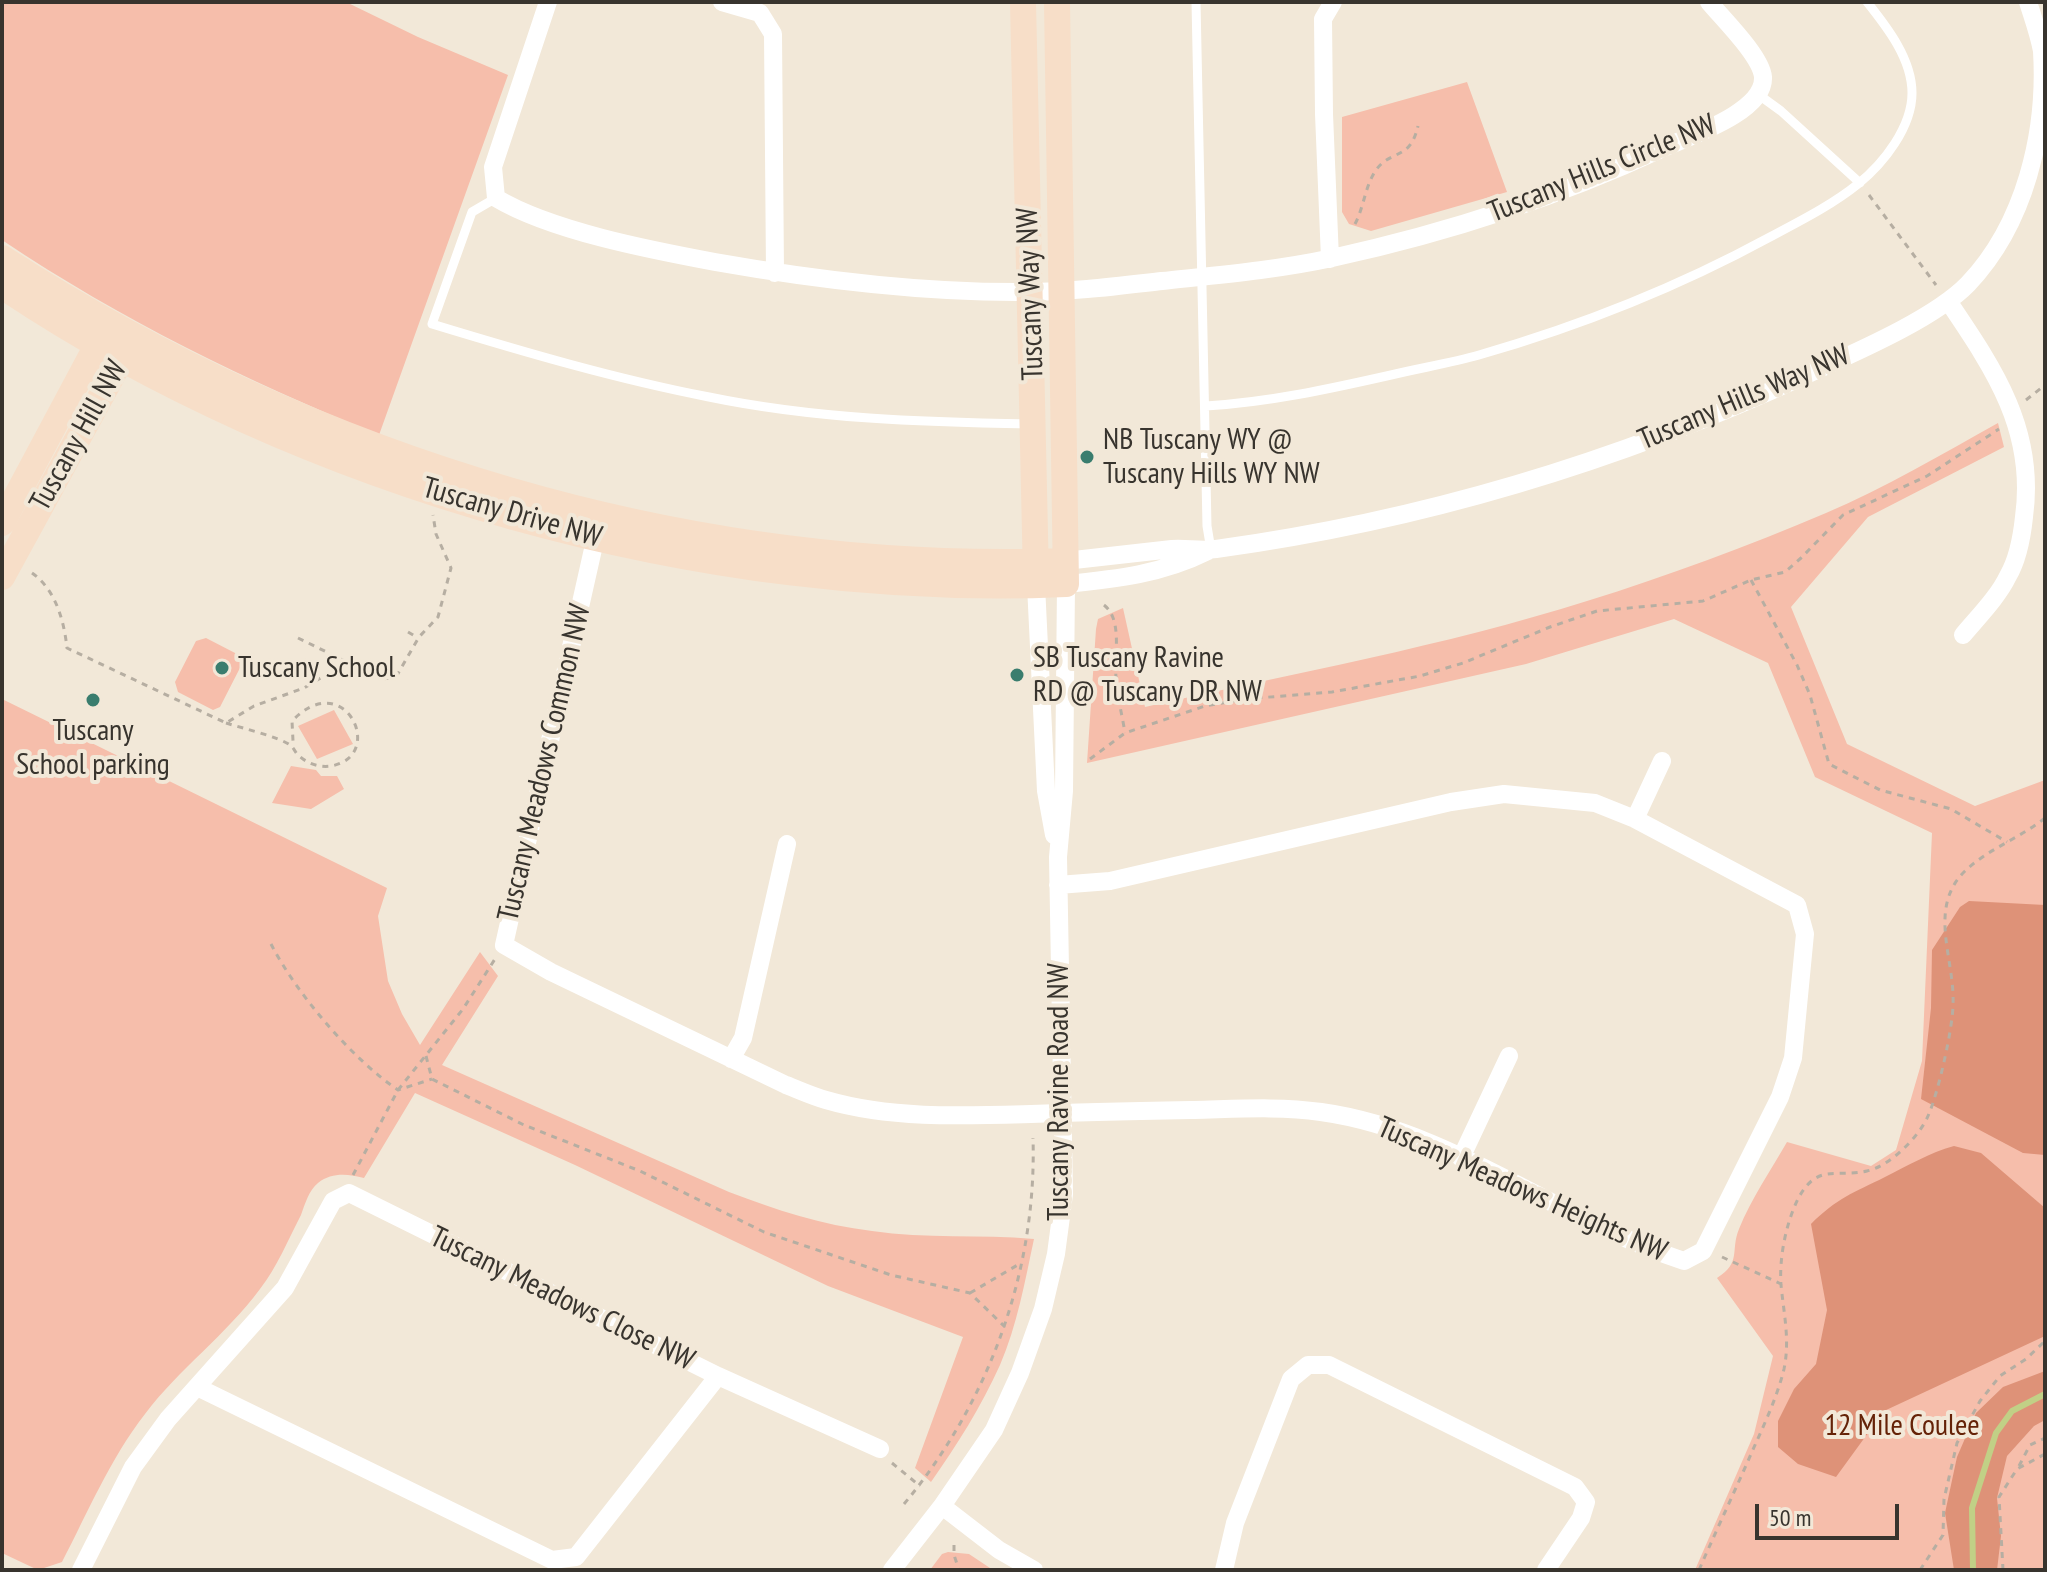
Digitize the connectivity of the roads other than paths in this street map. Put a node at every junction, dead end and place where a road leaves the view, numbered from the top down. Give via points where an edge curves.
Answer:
1 (548, 2) edge
2 (722, 2) edge
3 (1023, 2) edge
4 (1057, 2) edge
5 (1196, 2) edge
6 (1333, 2) edge
7 (1709, 2) edge
8 (1867, 2) edge
9 (2028, 2) edge
10 (1759, 95) junction
11 (1860, 183) junction
12 (496, 198) junction
13 (2, 258) edge
14 (1330, 259) junction
15 (775, 273) junction
16 (1201, 277) junction
17 (2, 286) edge
18 (1061, 291) junction
19 (1031, 292) junction
20 (1948, 301) junction
21 (103, 334) junction
22 (128, 348) junction
23 (1206, 406) junction
24 (1034, 424) junction
25 (2, 523) edge
26 (598, 527) junction
27 (1211, 550) junction
28 (1065, 572) junction
29 (1036, 573) junction
30 (2, 577) edge
31 (1963, 635) dead end
32 (1662, 761) dead end
33 (1635, 819) junction
34 (787, 844) dead end
35 (1058, 857) junction
36 (1058, 885) junction
37 (1509, 1056) dead end
38 (731, 1059) junction
39 (1062, 1113) junction
40 (1461, 1158) junction
41 (718, 1376) junction
42 (197, 1387) junction
43 (880, 1449) road end
44 (942, 1506) junction
45 (81, 1570) edge
46 (892, 1570) edge
47 (1034, 1570) edge
48 (1224, 1570) edge
49 (1546, 1570) edge

1 - 12 street via 493,167
2 - 15 street via 760,13 773,34
3 - 19 street, Tuscany Way NW
4 - 18 street, Tuscany Way NW
5 - 16 lane
6 - 14 street via 1323,19
7 - 10 street via 1754,57 1763,76
8 - 11 lane via 1891,32 1912,93 1906,121 1891,150
9 - 20 street, Tuscany Hills Way NW via 2045,79 2036,162 2003,238
10 - 11 lane
10 - 14 street, Tuscany Hills Circle NW via 1738,113 1596,178 1486,217
11 - 23 lane via 1731,259 1609,313 1463,359 1288,397
12 - 15 street, Tuscany Hills Circle NW via 572,229
12 - 24 lane via 472,212 432,324 557,362 711,398 882,421
13 - 21 street, Tuscany Drive NW
14 - 16 street, Tuscany Hills Circle NW
15 - 19 street, Tuscany Hills Circle NW via 886,286
16 - 18 street, Tuscany Hills Circle NW
16 - 23 lane
17 - 21 street, Tuscany Drive NW
18 - 19 street, Tuscany Hills Circle NW
18 - 28 street, Tuscany Way NW
19 - 24 street, Tuscany Way NW
20 - 27 street, Tuscany Hills Way NW via 1767,393 1571,468 1400,515
20 - 31 street via 1997,376 2013,413 2026,483 2022,531 2008,577
21 - 22 street, Tuscany Drive NW
21 - 25 street, Tuscany Hill NW
22 - 26 street, Tuscany Drive NW via 359,441
22 - 26 street, Tuscany Drive NW via 264,427 375,472 431,491
22 - 30 street, Tuscany Hill NW
23 - 27 lane
24 - 29 street, Tuscany Way NW
26 - 29 street, Tuscany Drive NW
26 - 38 street, Tuscany Meadows Common NW via 504,945
27 - 28 street, Tuscany Hills Way NW via 1177,566 1115,579
28 - 29 street, Tuscany Drive NW
28 - 35 street, Tuscany Ravine Road NW via 1064,791
29 - 35 street, Tuscany Ravine Road NW via 1046,791
32 - 33 street
33 - 36 street, Tuscany Meadows Heights NW via 1595,803 1504,794 1110,881
33 - 40 street, Tuscany Meadows Heights NW via 1797,905 1805,934 1793,1058 1780,1097 1703,1251 1684,1261 1645,1249
34 - 38 street via 743,1038
35 - 36 street, Tuscany Ravine Road NW
36 - 39 street, Tuscany Ravine Road NW
37 - 40 street
38 - 39 street, Tuscany Meadows Common NW via 825,1100 860,1108 926,1114
39 - 40 street, Tuscany Meadows Heights NW via 1277,1107 1320,1111 1392,1129
39 - 44 street, Tuscany Ravine Road NW via 1064,1194 1043,1309 994,1430
41 - 42 street, Tuscany Meadows Close NW via 576,1557 552,1560
41 - 42 street, Tuscany Meadows Close NW via 349,1193 333,1201 285,1288
41 - 43 street
42 - 45 street via 133,1467
44 - 46 street, Tuscany Ravine Road NW
44 - 47 street
48 - 49 street via 1235,1523 1291,1379 1308,1365 1329,1365 1575,1487 1586,1502 1581,1518

